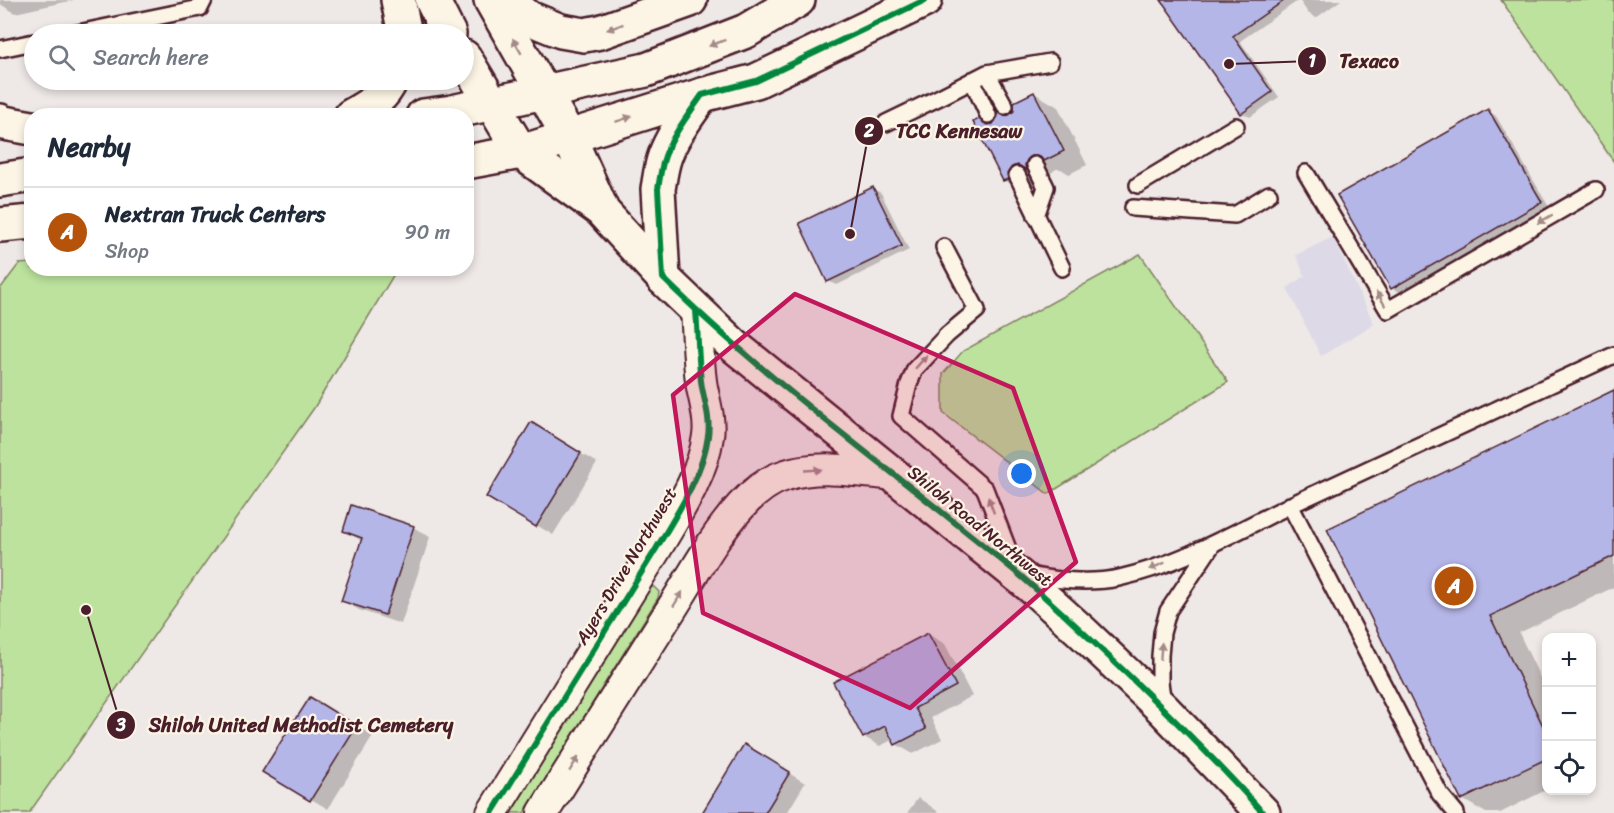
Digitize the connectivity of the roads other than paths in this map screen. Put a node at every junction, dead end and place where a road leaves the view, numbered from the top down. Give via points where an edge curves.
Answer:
1 (204, 0) edge
2 (398, 0) edge
3 (432, 0) edge
4 (491, 0) edge
5 (506, 0) edge
6 (690, 0) edge
7 (798, 0) edge
8 (925, 0) edge
9 (122, 24) edge
10 (403, 24) edge
11 (445, 24) edge
12 (24, 44) edge
13 (0, 49) edge
14 (1050, 62) dead end
15 (987, 72) junction
16 (474, 74) edge
17 (972, 80) junction
18 (385, 90) edge
19 (543, 93) junction
20 (702, 95) junction
21 (492, 104) junction
22 (1005, 106) dead end
23 (364, 108) edge
24 (472, 108) edge
25 (988, 114) dead end
26 (0, 121) edge
27 (886, 123) dead end
28 (1236, 126) dead end
29 (24, 127) edge
30 (568, 136) junction
31 (521, 152) junction
32 (474, 161) edge
33 (1035, 165) dead end
34 (1306, 173) dead end
35 (1017, 175) dead end
36 (24, 176) edge
37 (0, 180) edge
38 (1138, 185) dead end
39 (1596, 190) dead end
40 (1269, 194) dead end
41 (1133, 208) dead end
42 (601, 210) junction
43 (1036, 216) junction
44 (24, 223) edge
45 (0, 225) edge
46 (944, 247) dead end
47 (1062, 268) dead end
48 (663, 278) junction
49 (696, 311) junction
50 (1614, 355) edge
51 (895, 475) junction
52 (1290, 505) junction
53 (1212, 544) junction
54 (1017, 573) junction
55 (1163, 709) junction
56 (492, 813) edge
57 (543, 813) edge
58 (1263, 813) edge
59 (1456, 813) edge

1 - 9 lane via 200,8
2 - 10 main road
3 - 11 main road
19 -> 4 main road, Shiloh Road Northwest
6 -> 5 main road via 584,35 529,18
7 -> 19 main road via 746,31 646,70
8 - 20 main road via 756,81
12 - 13 lane
14 - 15 lane
15 - 17 lane
15 - 22 lane
16 - 21 main road, Shiloh Road Northwest
17 - 25 lane
17 - 27 lane
18 - 23 main road
19 - 21 main road
19 - 30 main road, Shiloh Road Northwest
30 -> 20 main road
20 - 48 main road via 671,143 660,175
21 - 24 main road
21 - 31 main road, Shiloh Road Northwest
26 - 29 main road
28 - 38 lane
30 - 31 main road
30 - 42 main road, Shiloh Road Northwest
31 - 32 main road
31 - 42 main road, Shiloh Road Northwest
33 - 43 lane via 1046,187
39 -> 34 lane via 1388,310
35 - 43 lane
36 - 37 main road
40 - 41 lane via 1235,215
42 - 48 main road, Shiloh Road Northwest
43 - 47 lane
44 - 45 main road
54 -> 46 lane via 985,489 901,416 915,369 977,310
48 - 49 main road, Shiloh Road Northwest
49 - 51 main road, Shiloh Road Northwest via 765,372
49 - 56 street, Ayers Drive Northwest via 709,434 696,476 667,530
50 - 52 lane
51 - 54 main road, Shiloh Road Northwest
57 -> 51 street via 723,528 760,488 784,475 806,470
52 - 53 lane
52 - 59 lane via 1440,794
53 -> 54 lane via 1143,572 1117,578 1089,582
55 -> 53 lane via 1160,656 1168,611
54 - 55 main road, Shiloh Road Northwest
55 - 58 main road, Shiloh Road Northwest

